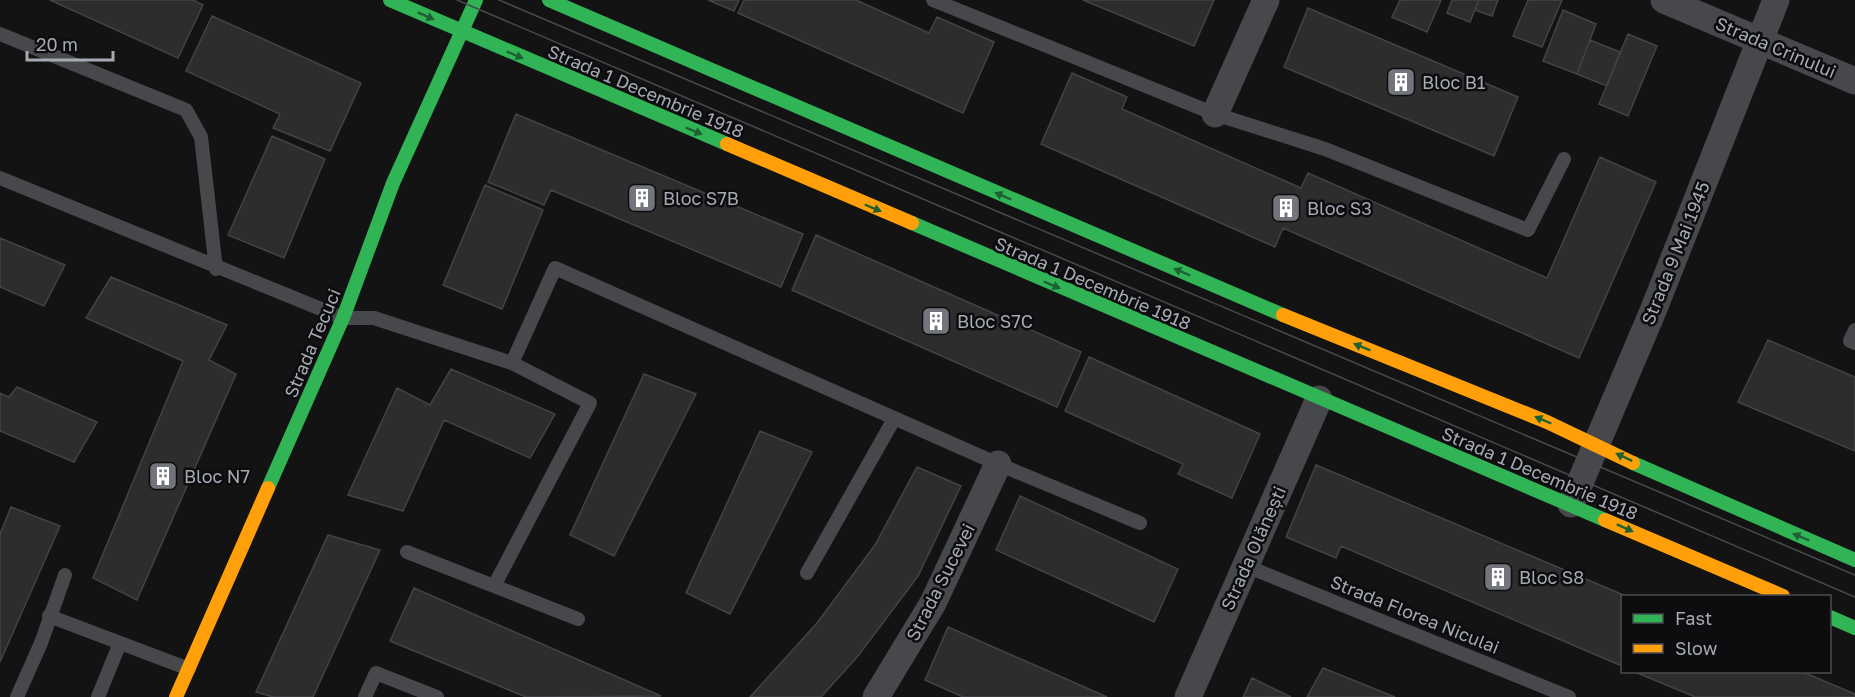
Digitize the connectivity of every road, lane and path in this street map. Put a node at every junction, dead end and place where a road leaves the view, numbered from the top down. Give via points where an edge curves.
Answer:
1 (390, 0) edge
2 (476, 0) edge
3 (549, 0) edge
4 (933, 0) edge
5 (1266, 0) edge
6 (1664, 0) edge
7 (1776, 0) edge
8 (461, 32) junction
9 (0, 34) edge
10 (1760, 40) junction
11 (1855, 81) edge
12 (1215, 114) junction
13 (1564, 159) dead end
14 (0, 178) edge
15 (216, 268) junction
16 (343, 318) junction
17 (1855, 330) edge
18 (1855, 343) edge
19 (512, 363) junction
20 (1319, 399) junction
21 (894, 419) junction
22 (1596, 444) junction
23 (998, 464) junction
24 (1571, 504) junction
25 (1140, 523) dead end
26 (406, 552) dead end
27 (1855, 560) edge
28 (1246, 566) junction
29 (807, 573) dead end
30 (65, 575) dead end
31 (494, 586) junction
32 (1778, 595) edge
33 (49, 616) junction
34 (1831, 617) edge
35 (578, 619) dead end
36 (1855, 628) edge
37 (120, 643) junction
38 (189, 669) junction
39 (17, 697) edge
40 (98, 697) edge
41 (176, 697) edge
42 (365, 697) edge
43 (437, 697) edge
44 (876, 697) edge
45 (1188, 697) edge
46 (1569, 697) edge

1 -> 8 main road, Strada 1 Decembrie 1918
2 - 8 main road, Strada Tecuci
22 -> 3 main road via 1244,299
4 - 12 lane
5 - 12 street
6 - 10 street, Strada Crinului
7 - 10 street, Strada 9 Mai 1945
8 - 16 main road, Strada Tecuci via 393,183
8 -> 20 main road, Strada 1 Decembrie 1918
9 - 15 lane via 186,110 201,137
10 - 11 street, Strada Crinului
10 - 22 street, Strada 9 Mai 1945
12 - 13 lane via 1325,149 1528,230
14 - 15 lane
15 - 16 lane
16 - 19 lane via 374,318
16 - 38 main road, Strada Tecuci
17 - 18 lane via 1850,341
19 - 21 lane via 555,268
19 - 31 lane via 590,403
20 - 24 main road, Strada 1 Decembrie 1918
20 - 28 street, Strada Olănești
21 - 23 lane
21 - 29 lane
22 - 24 street, Strada 9 Mai 1945
27 -> 22 main road via 1685,488
23 - 25 lane
23 - 44 street, Strada Sucevei via 933,603
24 -> 32 main road, Strada 1 Decembrie 1918
26 - 31 lane
28 - 45 street, Strada Olănești
28 - 46 lane, Strada Florea Niculai
30 - 33 lane
31 - 35 lane
33 - 37 lane
33 - 39 lane
34 - 36 main road
37 - 38 lane
37 - 40 lane
38 - 41 main road, Strada Tecuci
42 - 43 lane via 375,673

